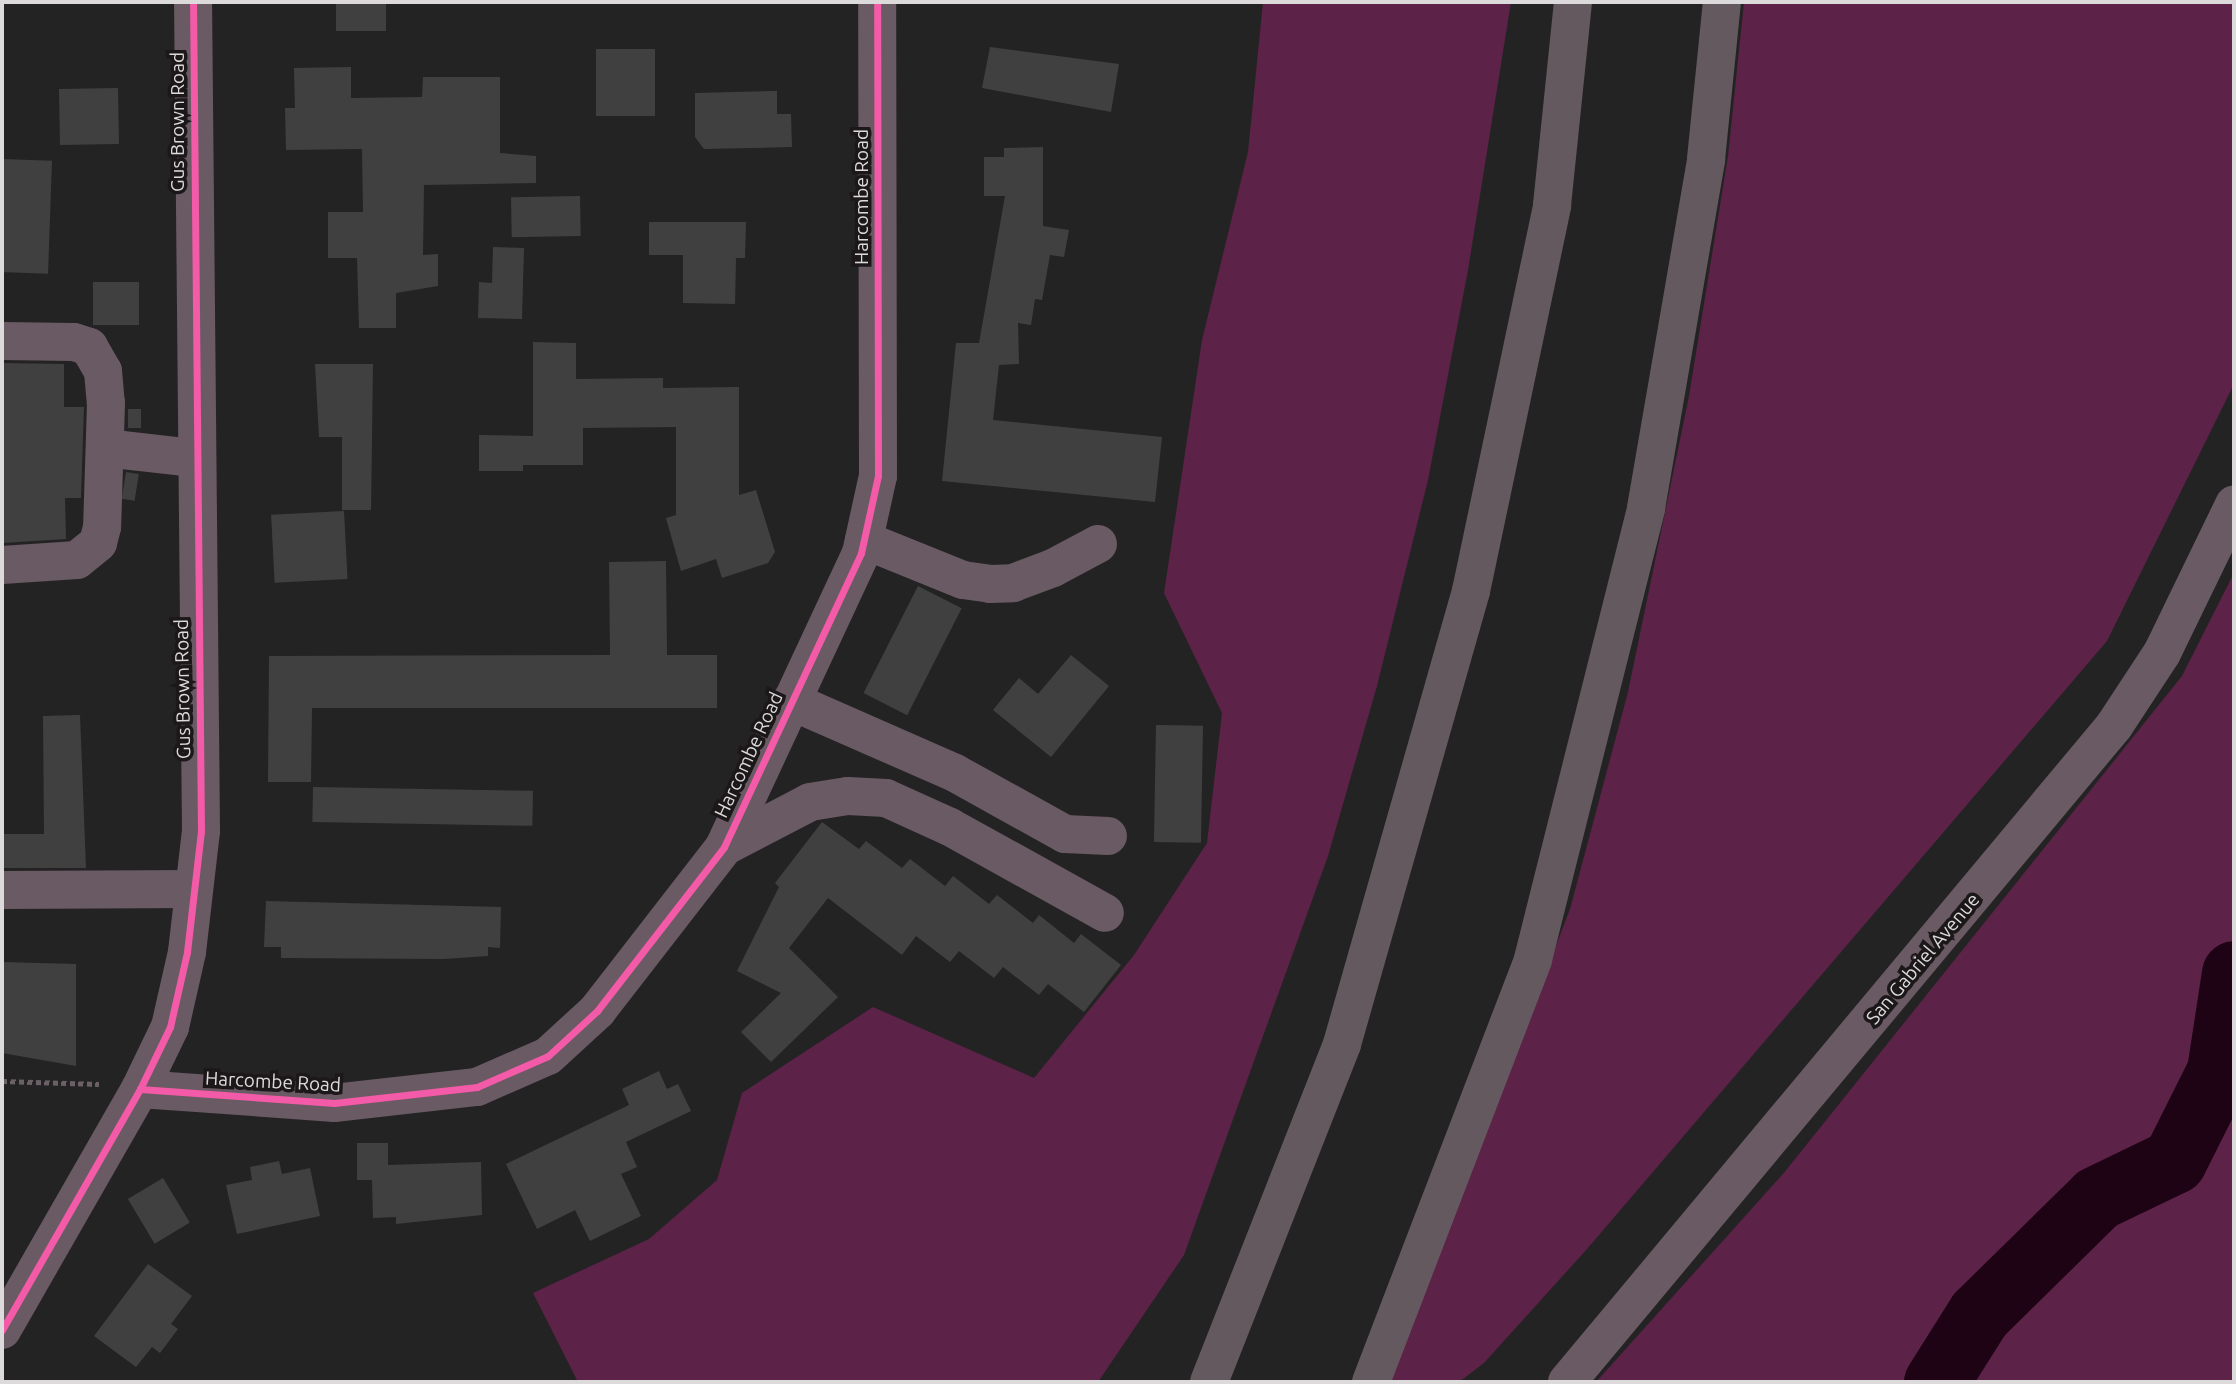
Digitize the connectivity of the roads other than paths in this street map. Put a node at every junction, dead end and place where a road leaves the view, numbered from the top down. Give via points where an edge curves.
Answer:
1 (193, 2) edge
2 (877, 2) edge
3 (1573, 2) edge
4 (1722, 2) edge
5 (2, 341) edge
6 (105, 448) junction
7 (194, 458) junction
8 (2234, 505) edge
9 (864, 540) junction
10 (1098, 544) dead end
11 (2, 565) edge
12 (791, 701) junction
13 (1108, 836) dead end
14 (724, 847) junction
15 (194, 889) junction
16 (2, 890) edge
17 (1105, 913) dead end
18 (140, 1089) junction
19 (2, 1330) edge
20 (1209, 1382) edge
21 (1371, 1382) edge
22 (1567, 1382) edge

1 - 7 street, Gus Brown Road
2 - 9 street, Harcombe Road via 878,476
3 - 20 highway via 1552,205 1471,591 1342,1044
4 - 21 highway via 1706,159 1646,508 1533,959
5 - 6 street via 74,342 89,347 103,372
6 - 7 street
6 - 11 street via 102,527 90,553 49,564
7 - 15 street, Gus Brown Road via 201,831
8 - 22 street, San Gabriel Avenue via 2162,653 2114,726
9 - 10 street via 963,580 990,584 1013,583
9 - 12 street, Harcombe Road
12 - 13 street via 955,773 1065,834
12 - 14 street, Harcombe Road
14 - 17 street via 810,802 848,796 886,798 950,827
14 - 18 street, Harcombe Road via 597,1011 548,1056 477,1087 334,1103
15 - 16 street
15 - 18 street, Gus Brown Road via 187,953 170,1027
18 - 19 street, Gus Brown Road

